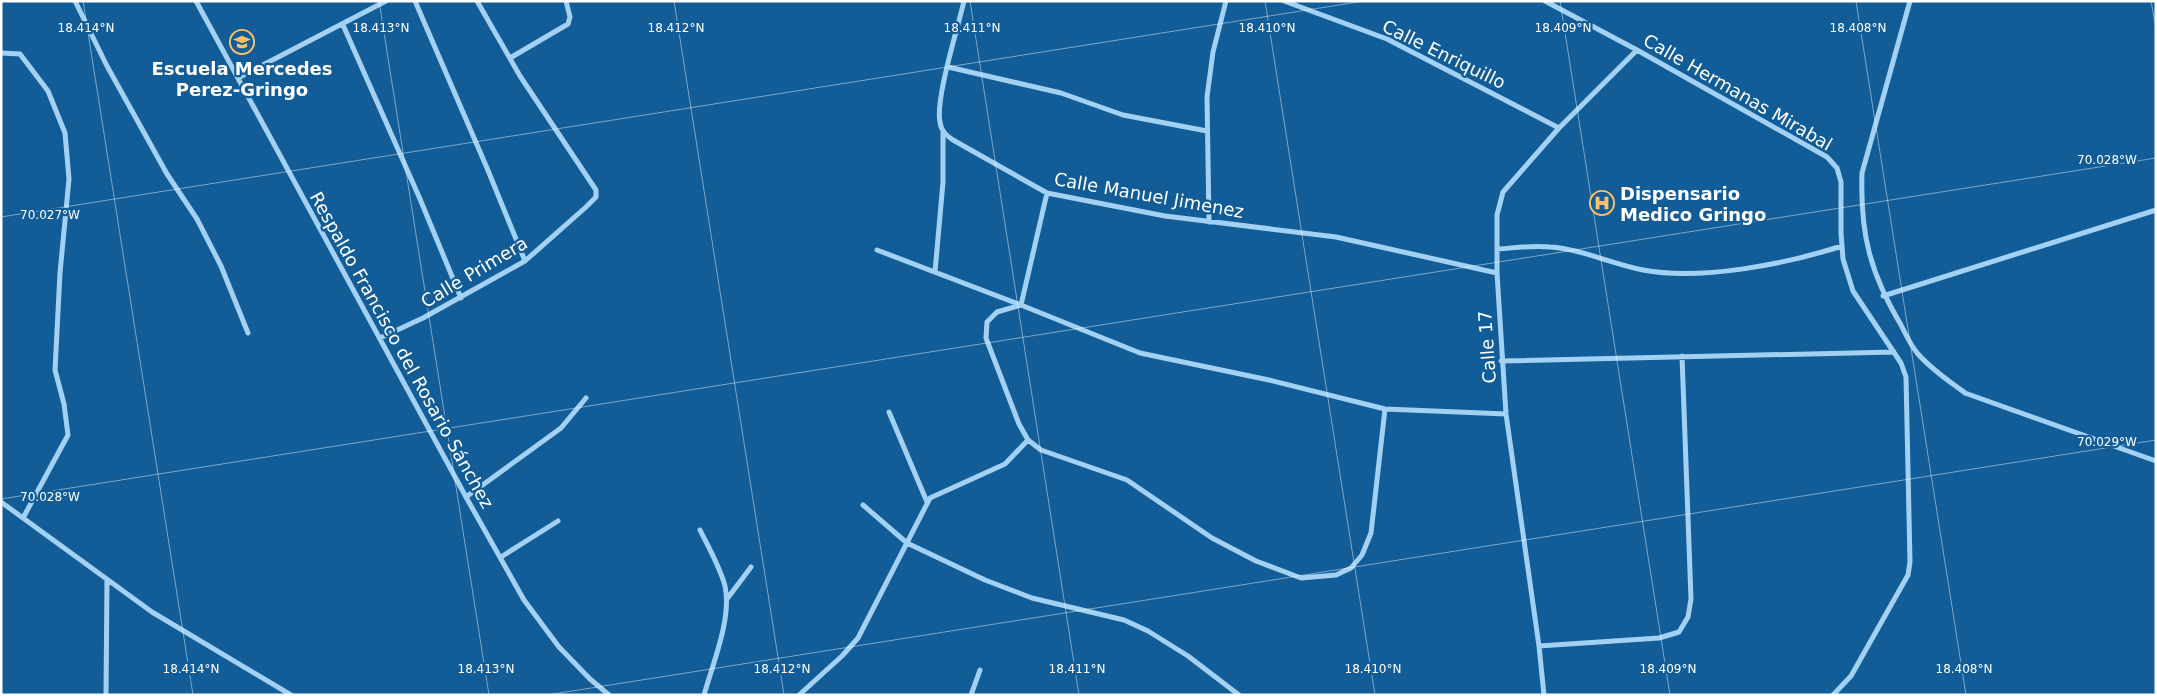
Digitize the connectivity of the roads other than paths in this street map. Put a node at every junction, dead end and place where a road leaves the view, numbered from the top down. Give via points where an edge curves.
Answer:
1 (75, 1) edge
2 (196, 1) edge
3 (386, 1) edge
4 (415, 1) edge
5 (477, 1) edge
6 (566, 1) edge
7 (964, 1) edge
8 (1226, 1) edge
9 (1284, 1) edge
10 (1545, 1) edge
11 (1910, 1) edge
12 (343, 25) junction
13 (1637, 50) junction
14 (1, 53) edge
15 (510, 58) junction
16 (948, 66) junction
17 (238, 78) junction
18 (1559, 128) junction
19 (1207, 130) junction
20 (944, 133) junction
21 (1047, 193) junction
22 (2156, 210) edge
23 (1209, 222) junction
24 (1842, 246) junction
25 (1497, 249) junction
26 (877, 250) dead end
27 (525, 261) junction
28 (936, 272) junction
29 (1496, 273) junction
30 (1883, 296) junction
31 (461, 298) junction
32 (1021, 305) junction
33 (248, 333) dead end
34 (380, 338) junction
35 (1894, 352) junction
36 (1682, 356) junction
37 (1501, 361) junction
38 (586, 398) dead end
39 (1385, 409) junction
40 (889, 412) dead end
41 (1506, 414) junction
42 (1028, 440) junction
43 (2156, 461) edge
44 (466, 498) junction
45 (1, 502) edge
46 (927, 502) junction
47 (863, 505) dead end
48 (24, 518) junction
49 (558, 521) dead end
50 (700, 530) dead end
51 (907, 543) junction
52 (500, 557) junction
53 (751, 567) dead end
54 (107, 579) junction
55 (727, 599) junction
56 (1539, 646) junction
57 (980, 670) dead end
58 (106, 695) edge
59 (291, 695) edge
60 (609, 695) edge
61 (704, 695) edge
62 (799, 695) edge
63 (971, 695) edge
64 (1239, 695) edge
65 (1544, 695) edge
66 (1832, 695) edge

1 - 33 street via 167,174 197,219 221,266
2 - 17 street, Respaldo Francisco del Rosario Sánchez
3 - 12 street
4 - 27 street
5 - 15 street
6 - 15 street via 570,17 568,24
7 - 16 street
8 - 19 street via 1213,52
9 - 18 street, Calle Enriquillo via 1387,39
10 - 13 street, Calle Hermanas Mirabal
11 - 30 street via 1862,173 1864,236
12 - 17 street
12 - 31 street
13 - 18 street, Calle 17
13 - 24 street, Calle Hermanas Mirabal via 1827,157 1837,168 1841,182
14 - 48 street via 20,54 48,91 65,133 69,178 55,370 68,435
15 - 27 street, Calle Primera via 596,190 596,197
16 - 19 street via 1061,93 1123,115
16 - 20 street via 940,103 939,122
17 - 34 street, Respaldo Francisco del Rosario Sánchez
18 - 25 street, Calle 17 via 1503,192 1496,215
19 - 23 street
20 - 21 street, Calle Manuel Jimenez
20 - 28 street
21 - 23 street, Calle Manuel Jimenez
21 - 32 street
22 - 30 street
23 - 29 street, Calle Manuel Jimenez via 1336,237
24 - 25 street via 1764,266 1695,273 1643,270 1550,246
24 - 35 street, Calle Hermanas Mirabal via 1853,291
25 - 29 street, Calle 17
26 - 28 street
27 - 31 street, Calle Primera
28 - 32 street
29 - 37 street, Calle 17
30 - 43 street via 1917,353 1940,376 1965,393
31 - 34 street, Calle Primera
32 - 39 street via 1140,353
32 - 42 street via 997,312 987,322 986,338
34 - 44 street, Respaldo Francisco del Rosario Sánchez
35 - 36 street
35 - 66 street, Calle Hermanas Mirabal via 1906,376 1908,574 1852,676
36 - 37 street
36 - 56 street via 1692,599 1688,617 1679,632 1660,638
37 - 41 street, Calle 17
38 - 44 street via 561,428
39 - 41 street
39 - 42 street via 1371,533 1362,555 1351,568 1336,575 1301,578 1256,561 1212,538 1127,480 1041,450
40 - 46 street
41 - 56 street, Calle 17
42 - 46 street via 1007,463 934,495
44 - 52 street, Respaldo Francisco del Rosario Sánchez
45 - 48 street
46 - 51 street
47 - 51 street
48 - 54 street
49 - 52 street
50 - 55 street via 721,575
51 - 62 street via 858,638
51 - 64 street via 1032,598 1124,620 1188,656
52 - 60 street, Respaldo Francisco del Rosario Sánchez via 524,600 558,648
53 - 55 street
54 - 58 street
54 - 59 street via 152,612
55 - 61 street via 724,623
56 - 65 street, Calle 17
57 - 63 street

